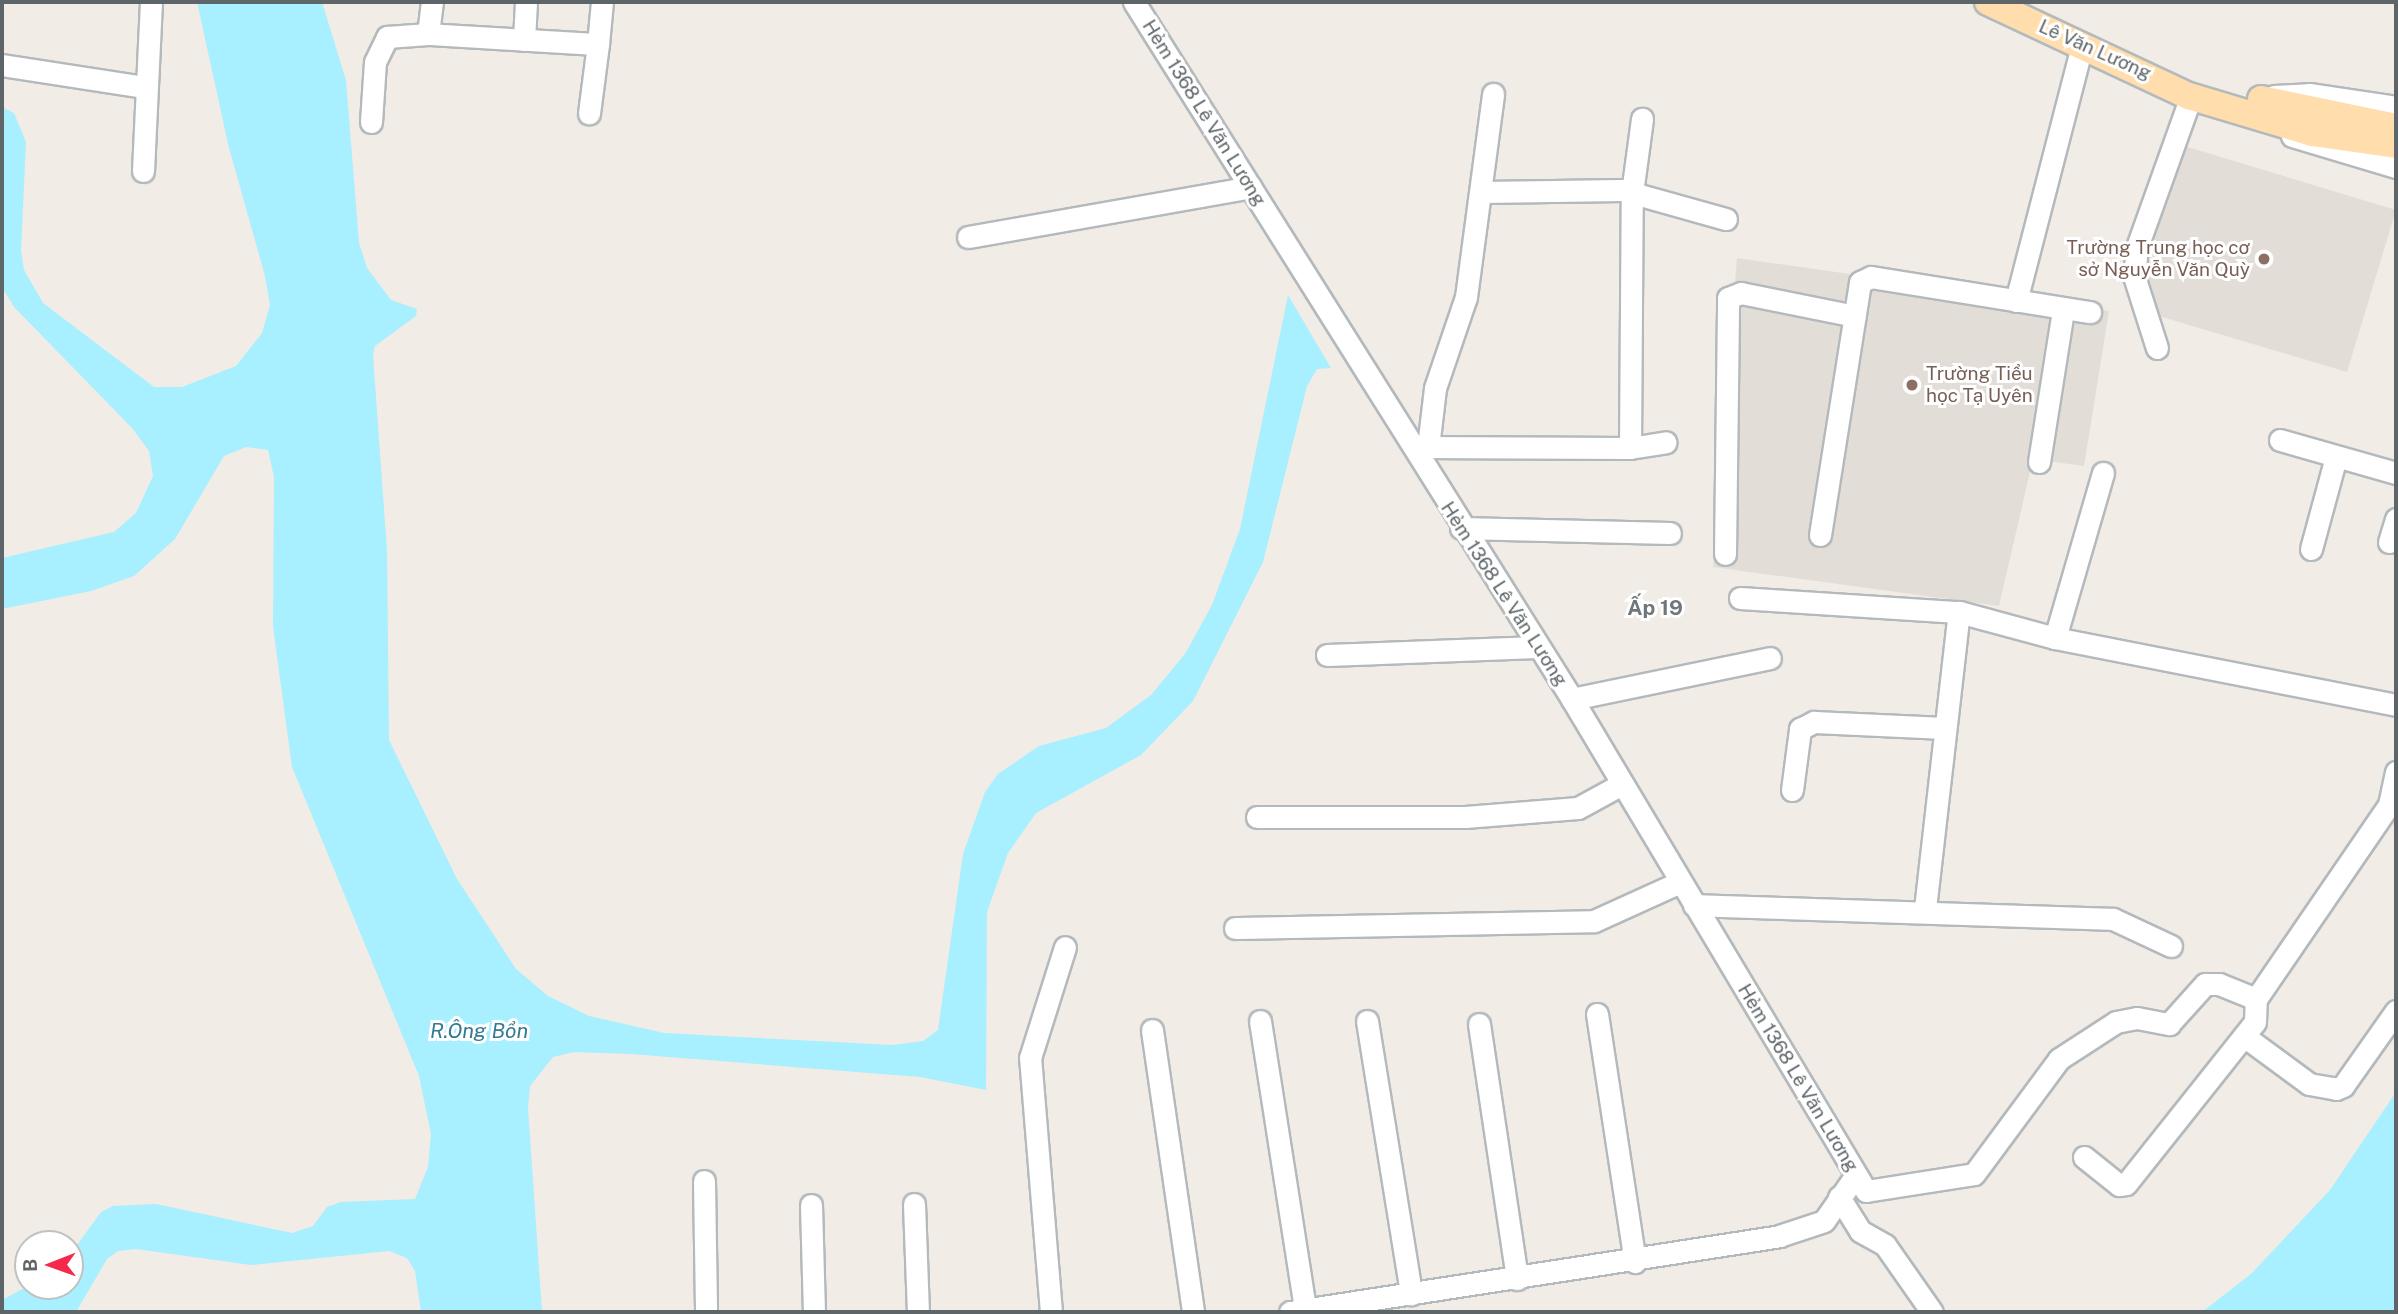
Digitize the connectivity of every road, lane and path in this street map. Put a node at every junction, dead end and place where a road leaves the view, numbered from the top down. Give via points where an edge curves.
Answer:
1 (151, 2) edge
2 (432, 2) edge
3 (526, 2) edge
4 (602, 2) edge
5 (1134, 2) edge
6 (1988, 2) edge
7 (428, 34) junction
8 (524, 40) junction
9 (598, 44) junction
10 (2082, 46) junction
11 (2, 65) edge
12 (2164, 80) junction
13 (144, 87) junction
14 (1493, 94) dead end
15 (2191, 96) junction
16 (2253, 106) junction
17 (589, 113) dead end
18 (1642, 119) dead end
19 (371, 122) dead end
20 (2392, 129) edge
21 (2396, 167) edge
22 (143, 171) dead end
23 (1251, 187) junction
24 (1482, 192) junction
25 (1632, 193) junction
26 (1726, 219) dead end
27 (968, 237) dead end
28 (2016, 301) junction
29 (2063, 310) junction
30 (2090, 312) dead end
31 (1855, 316) junction
32 (2157, 348) dead end
33 (2280, 440) dead end
34 (1666, 442) dead end
35 (1419, 447) junction
36 (1630, 448) junction
37 (2336, 457) junction
38 (2039, 462) dead end
39 (2103, 473) dead end
40 (2396, 473) edge
41 (2396, 519) edge
42 (1461, 528) junction
43 (1670, 533) dead end
44 (1820, 536) dead end
45 (2389, 541) dead end
46 (2311, 549) dead end
47 (1725, 554) dead end
48 (1740, 598) dead end
49 (1959, 612) junction
50 (2055, 638) junction
51 (1537, 647) junction
52 (1326, 655) dead end
53 (1770, 658) dead end
54 (1572, 699) junction
55 (2396, 705) edge
56 (1945, 728) junction
57 (2396, 772) edge
58 (1622, 784) junction
59 (1792, 790) dead end
60 (1257, 817) dead end
61 (1680, 881) junction
62 (1694, 905) junction
63 (1925, 909) junction
64 (1235, 928) dead end
65 (2171, 946) dead end
66 (1065, 947) dead end
67 (2256, 999) junction
68 (2396, 1011) edge
69 (1597, 1014) dead end
70 (1260, 1021) dead end
71 (1367, 1021) dead end
72 (1479, 1024) dead end
73 (1152, 1030) dead end
74 (2244, 1035) junction
75 (2084, 1157) dead end
76 (704, 1181) dead end
77 (1861, 1183) junction
78 (1839, 1197) junction
79 (914, 1204) dead end
80 (811, 1205) dead end
81 (1635, 1262) junction
82 (1517, 1279) junction
83 (1411, 1294) junction
84 (1297, 1311) edge
85 (706, 1312) edge
86 (814, 1312) edge
87 (918, 1312) edge
88 (1051, 1312) edge
89 (1193, 1312) edge
90 (1932, 1312) edge

1 - 13 street
2 - 7 street
3 - 8 street
4 - 9 street
5 - 23 street, Hẻm 1368 Lê Văn Lương
6 - 10 main road, Lê Văn Lương
7 - 8 street
7 - 19 street via 387,37 375,62
8 - 9 street
9 - 17 street
10 - 12 main road, Lê Văn Lương
10 - 28 street
11 - 13 street
12 - 15 main road, Lê Văn Lương
12 - 16 main road, Lê Văn Lương via 2189,79
13 - 22 street
14 - 24 street
15 - 16 main road, Lê Văn Lương
15 - 32 street via 2137,247 2134,276
16 - 20 main road, Lê Văn Lương
16 - 21 street, Lê Văn Lương via 2307,144
18 - 25 street
23 - 27 street
23 - 35 street, Hẻm 1368 Lê Văn Lương
24 - 25 street
24 - 35 street via 1466,297
25 - 26 street
25 - 36 street
28 - 29 street
28 - 31 street via 1871,277 1860,282
29 - 30 street
29 - 38 street
31 - 44 street
31 - 47 street via 1741,293 1728,298
33 - 37 street
34 - 36 street
35 - 36 street
35 - 42 street, Hẻm 1368 Lê Văn Lương
37 - 40 street
37 - 46 street
39 - 50 street
41 - 45 street
42 - 43 street
42 - 51 street, Hẻm 1368 Lê Văn Lương
48 - 49 street
49 - 50 street
49 - 56 street
50 - 55 street
51 - 52 street
51 - 54 street, Hẻm 1368 Lê Văn Lương
53 - 54 street
54 - 58 street, Hẻm 1368 Lê Văn Lương
56 - 59 street via 1814,722 1800,729
56 - 63 street
57 - 67 street via 2389,805
58 - 60 street via 1578,808 1465,817
58 - 61 street, Hẻm 1368 Lê Văn Lương
61 - 62 street, Hẻm 1368 Lê Văn Lương
61 - 64 street via 1594,921
62 - 63 street
62 - 77 street, Hẻm 1368 Lê Văn Lương
63 - 65 street via 2113,919
66 - 88 street via 1030,1059
67 - 74 street via 2255,1022
67 - 77 street via 2205,984 2169,1024 2137,1018 2116,1022 2059,1059 1974,1174 1893,1188
68 - 74 street via 2343,1086 2336,1089 2309,1084
69 - 81 street
70 - 84 street
71 - 83 street
72 - 82 street
73 - 89 street
74 - 75 street via 2126,1184 2119,1185
76 - 85 street
77 - 78 street
78 - 81 street via 1824,1221 1779,1236
78 - 90 street via 1860,1231 1885,1245
79 - 87 street
80 - 86 street
81 - 82 street
82 - 83 street
83 - 84 street

